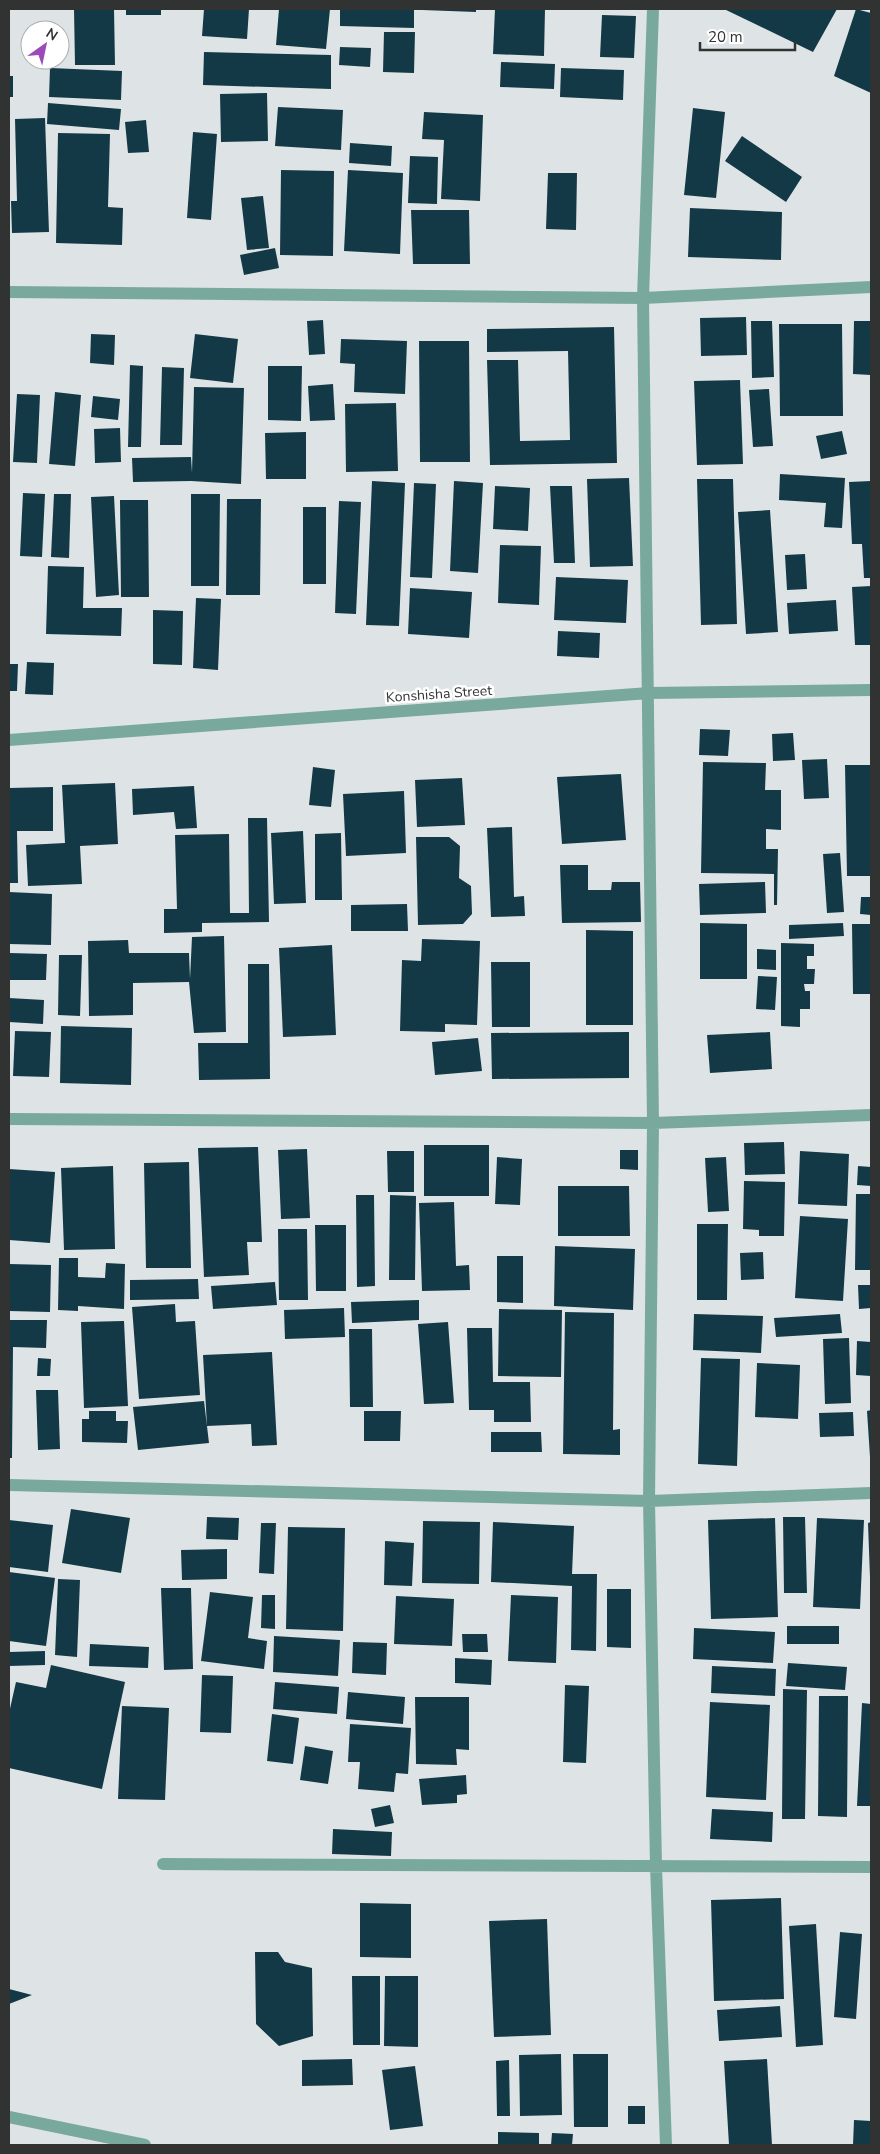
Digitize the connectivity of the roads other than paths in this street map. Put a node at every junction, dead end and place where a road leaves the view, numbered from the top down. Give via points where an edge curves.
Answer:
1 (653, 9) edge
2 (871, 287) edge
3 (9, 292) edge
4 (643, 298) junction
5 (871, 690) edge
6 (649, 693) junction
7 (9, 740) edge
8 (871, 1115) edge
9 (9, 1119) edge
10 (653, 1122) junction
11 (9, 1485) edge
12 (871, 1493) edge
13 (649, 1501) junction
14 (163, 1864) dead end
15 (656, 1866) junction
16 (871, 1867) edge
17 (9, 2117) edge
18 (145, 2145) edge
19 (666, 2145) edge

1 - 4 street
2 - 4 street
3 - 4 street
4 - 6 street
5 - 6 street, Konshisha Street
6 - 7 street, Konshisha Street
6 - 10 street
8 - 10 street
9 - 10 street
10 - 13 street
11 - 13 street
12 - 13 street
13 - 15 street
14 - 15 street
15 - 16 street
15 - 19 street
17 - 18 street

